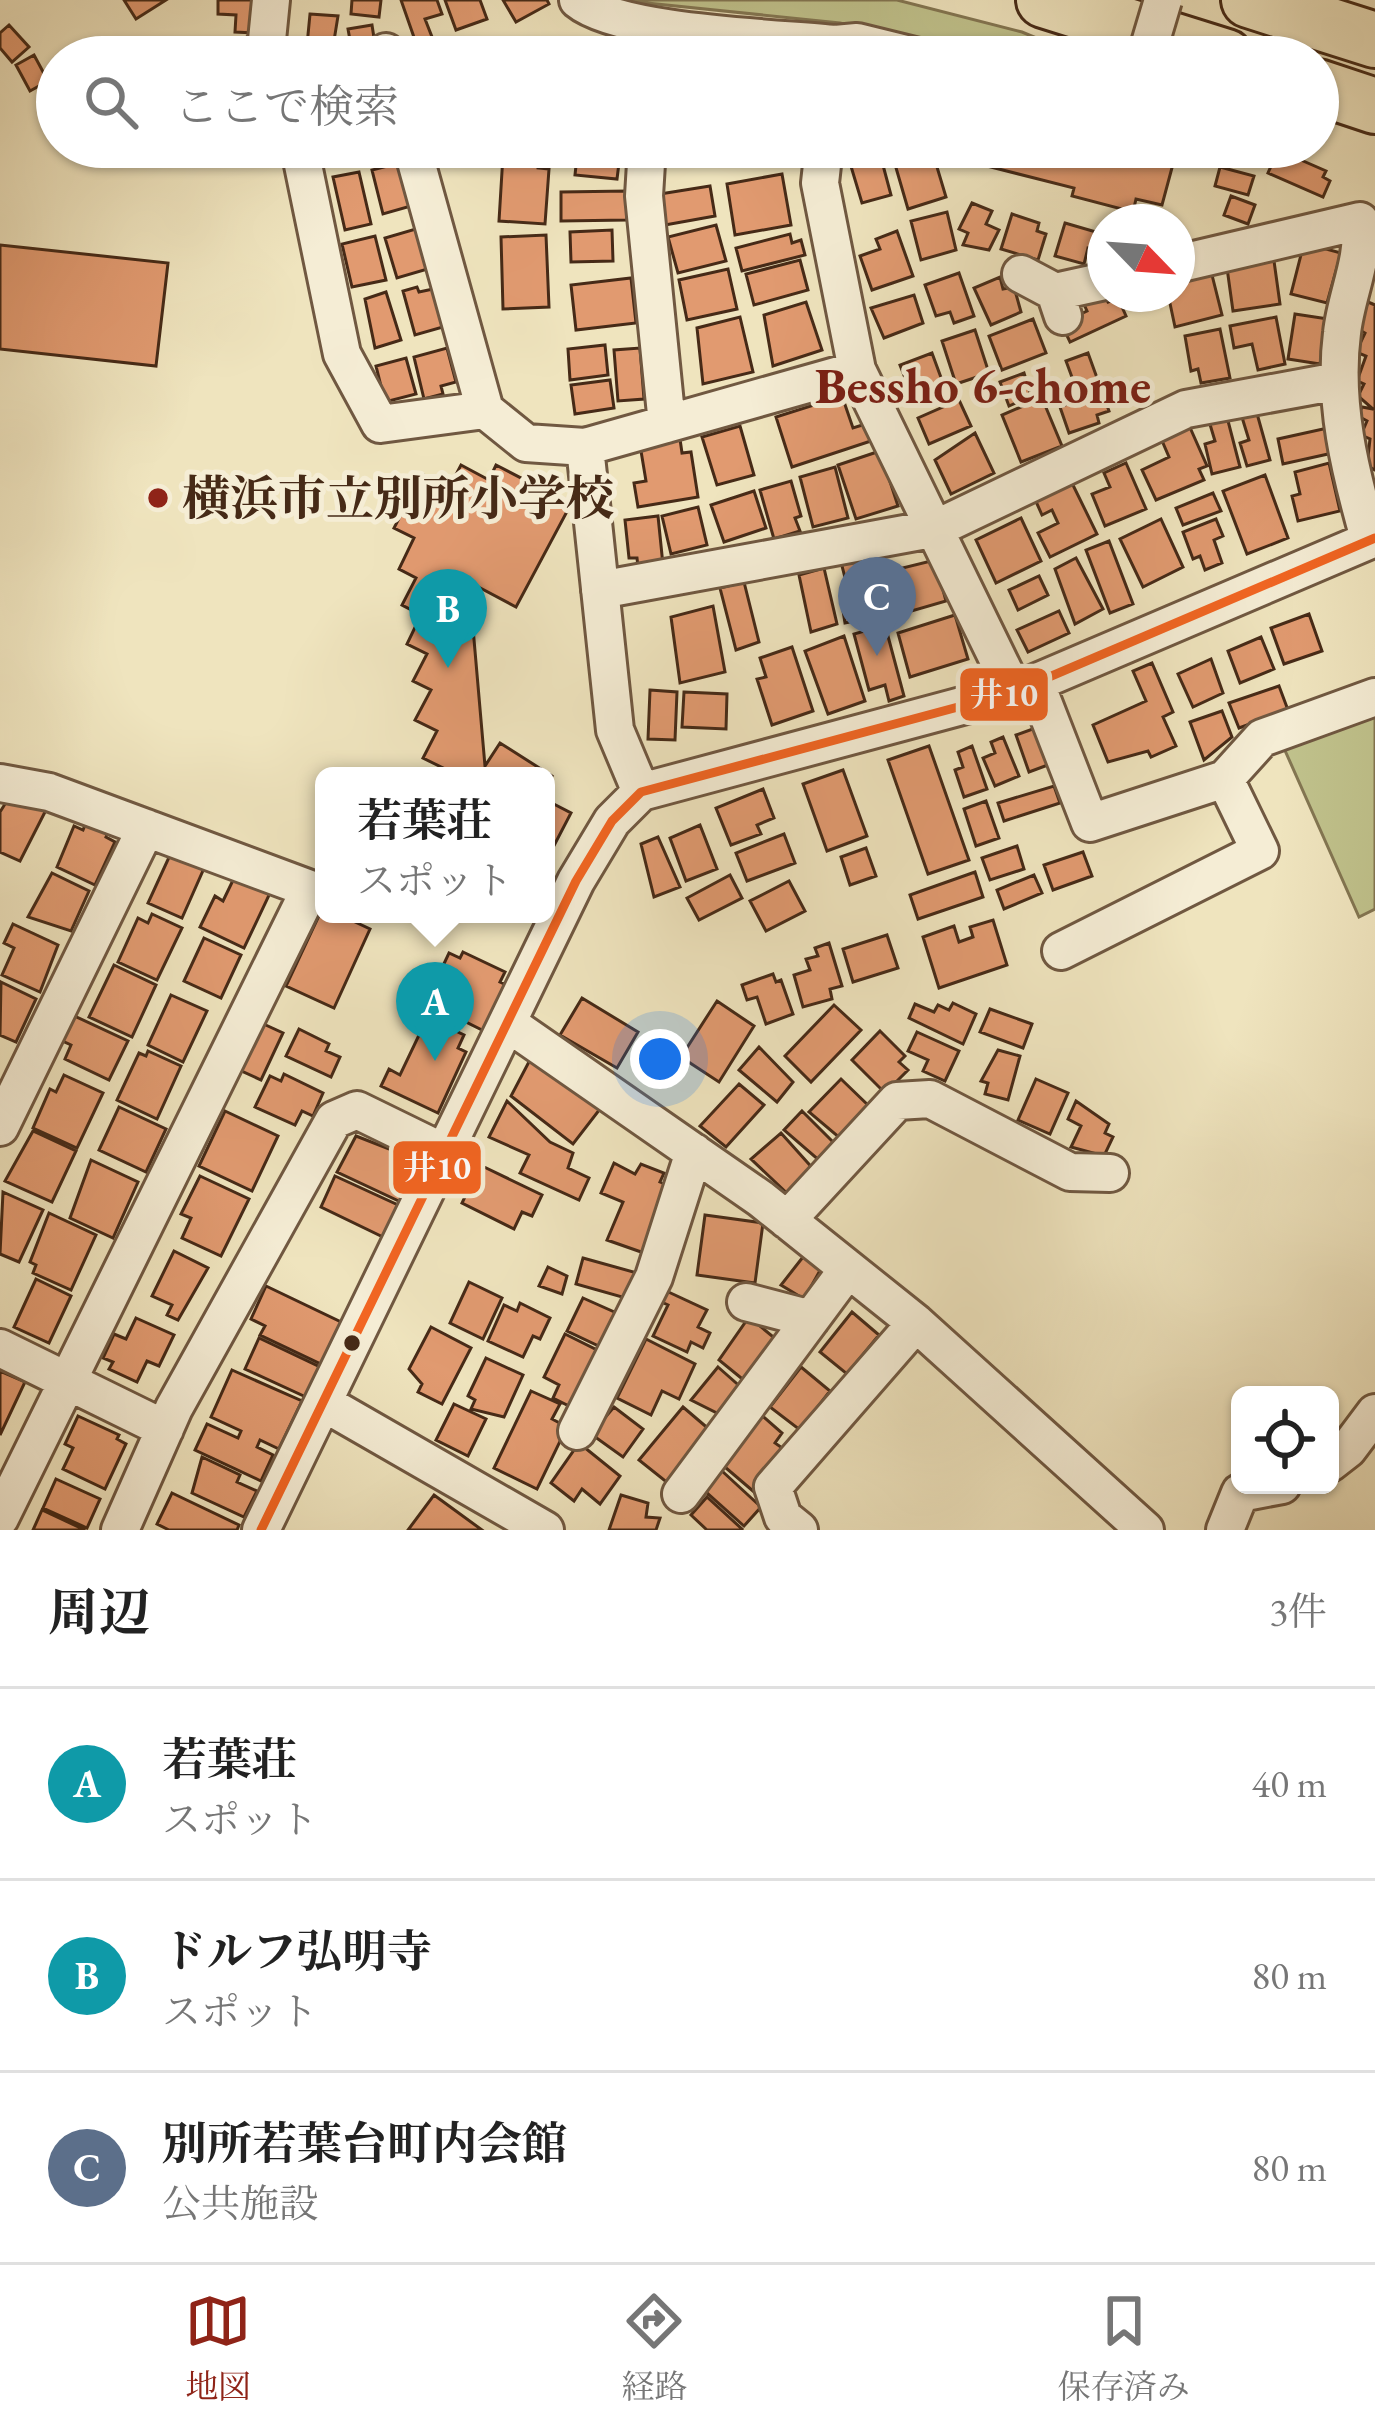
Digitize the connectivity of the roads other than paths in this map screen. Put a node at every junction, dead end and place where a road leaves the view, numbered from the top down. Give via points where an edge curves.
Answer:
1 (271, 0) edge
2 (578, 0) edge
3 (1018, 0) edge
4 (1044, 0) edge
5 (1163, 0) edge
6 (1270, 5) edge
7 (267, 36) edge
8 (644, 36) edge
9 (1151, 36) edge
10 (1152, 36) edge
11 (1159, 36) edge
12 (1375, 40) edge
13 (1339, 94) edge
14 (1375, 106) edge
15 (304, 168) edge
16 (418, 168) edge
17 (646, 168) edge
18 (822, 168) edge
19 (1195, 260) edge
20 (1021, 274) dead end
21 (1087, 289) edge
22 (857, 370) junction
23 (1338, 381) junction
24 (484, 410) junction
25 (667, 424) junction
26 (585, 447) junction
27 (937, 528) junction
28 (1372, 538) edge
29 (600, 590) junction
30 (1025, 688) junction
31 (1375, 697) edge
32 (1225, 779) junction
33 (0, 783) edge
34 (641, 791) junction
35 (146, 828) junction
36 (1061, 951) dead end
37 (509, 1024) junction
38 (0, 1127) edge
39 (694, 1152) junction
40 (447, 1154) junction
41 (1110, 1173) dead end
42 (787, 1220) junction
43 (848, 1269) junction
44 (746, 1302) dead end
45 (811, 1319) junction
46 (916, 1323) junction
47 (0, 1348) edge
48 (70, 1382) junction
49 (324, 1402) junction
50 (1375, 1413) edge
51 (165, 1429) junction
52 (577, 1431) dead end
53 (1339, 1456) edge
54 (681, 1494) dead end
55 (1240, 1494) edge
56 (0, 1518) edge
57 (784, 1526) edge
58 (120, 1530) edge
59 (261, 1530) edge
60 (545, 1530) edge
61 (1145, 1530) edge
62 (1225, 1530) edge

1 - 7 street
2 - 8 street
3 - 9 highway
4 - 11 highway
5 - 10 street, bridge
6 - 12 highway
13 - 14 highway
15 - 24 street via 342,354 380,424
16 - 24 street
17 - 25 street
18 - 22 street
19 - 23 street via 1360,221
20 - 21 street via 1059,304
22 - 25 street
22 - 27 street
23 - 27 street via 1186,410
23 - 28 street via 1349,466
24 - 26 street via 526,443
25 - 26 street
26 - 29 street
27 - 29 street
27 - 30 street
28 - 30 street
29 - 34 street via 615,730
30 - 32 street via 1090,823
30 - 34 street
31 - 32 street via 1262,738
32 - 36 street via 1260,851
33 - 35 street
34 - 37 street via 612,820 576,881
35 - 38 street
35 - 48 street via 310,889
37 - 39 street
37 - 40 street
39 - 42 street
39 - 52 street via 654,1277
40 - 49 street
40 - 51 street via 357,1110 334,1120
41 - 42 street via 1070,1172 930,1099 897,1101
42 - 43 street
43 - 45 street
43 - 46 street
44 - 45 street
45 - 54 street
46 - 57 street via 773,1486
46 - 61 street
47 - 48 street
48 - 51 street
48 - 56 street
49 - 59 street
49 - 60 street
50 - 53 street
51 - 58 street
55 - 62 street

